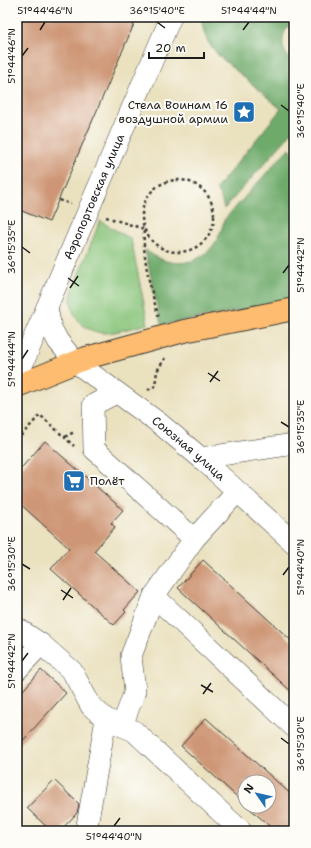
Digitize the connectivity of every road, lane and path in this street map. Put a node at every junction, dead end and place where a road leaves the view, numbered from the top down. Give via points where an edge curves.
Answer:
1 (172, 17) edge
2 (59, 200) dead end
3 (88, 211) junction
4 (17, 213) edge
5 (17, 218) edge
6 (144, 229) junction
7 (47, 308) junction
8 (294, 309) edge
9 (164, 337) junction
10 (75, 362) junction
11 (17, 378) edge
12 (17, 386) edge
13 (116, 392) junction
14 (294, 444) edge
15 (201, 458) junction
16 (237, 492) junction
17 (194, 539) junction
18 (294, 543) edge
19 (154, 596) junction
20 (17, 628) edge
21 (40, 644) junction
22 (17, 670) edge
23 (114, 723) junction
24 (294, 728) edge
25 (86, 831) edge
26 (241, 831) edge

1 - 3 street, Аэропортовская улица
2 - 3 path
3 - 6 path
3 - 7 street, Аэропортовская улица
4 - 5 path
6 - 6 path via 143,207 147,197 154,188 163,183 185,180 204,190 211,199 213,229 193,250 164,250 152,241
6 - 9 path via 146,258
7 - 10 street, Союзная улица via 51,328
7 - 11 street, Аэропортовская улица
8 - 9 main road
9 - 10 main road
10 - 12 main road
10 - 13 street, Союзная улица
13 - 15 street, Союзная улица
13 - 17 street via 93,406 94,449
14 - 15 street
15 - 16 street, Союзная улица
16 - 17 street
16 - 18 street, Союзная улица
17 - 19 street
19 - 23 street via 131,656 135,691
19 - 24 street
20 - 21 street
21 - 22 street
21 - 23 street via 72,671 91,706
23 - 25 street
23 - 26 street via 134,731

